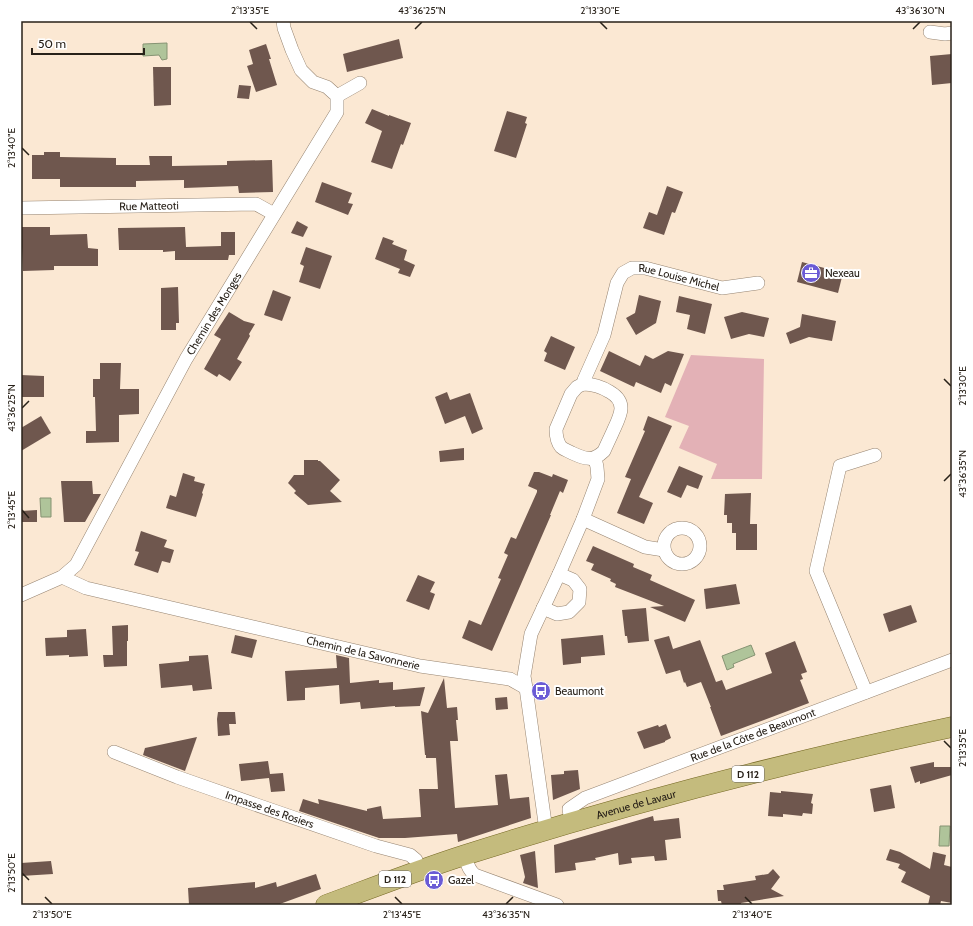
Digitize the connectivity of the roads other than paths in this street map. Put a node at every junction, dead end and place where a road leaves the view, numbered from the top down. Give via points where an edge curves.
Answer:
1 (283, 21) edge
2 (930, 32) dead end
3 (952, 33) edge
4 (360, 83) dead end
5 (337, 96) junction
6 (21, 208) edge
7 (274, 214) junction
8 (758, 283) dead end
9 (584, 384) junction
10 (875, 455) dead end
11 (595, 458) junction
12 (583, 519) junction
13 (664, 550) dead end
14 (559, 574) junction
15 (62, 577) junction
16 (21, 595) edge
17 (543, 608) junction
18 (952, 660) edge
19 (526, 688) junction
20 (866, 692) junction
21 (952, 727) edge
22 (114, 752) dead end
23 (571, 822) junction
24 (546, 830) junction
25 (464, 855) junction
26 (419, 870) junction
27 (326, 905) edge
28 (557, 905) edge

1 - 5 street via 301,70 313,82 328,87
2 - 3 street
4 - 5 street
5 - 7 street, Chemin des Monges via 337,112
6 - 7 street, Rue Matteoti via 256,204
7 - 15 street, Chemin des Monges via 186,359 76,565
8 - 9 street, Rue Louise Michel via 722,288 645,268 632,268 622,273 617,282 604,335
9 - 11 street via 592,384 606,390 616,396 621,404 621,414 604,451
9 - 11 street, Rue Louise Michel via 571,394 556,429 556,435 562,448 583,457
10 - 20 street via 840,466 816,571
11 - 12 street via 598,480
12 - 13 street via 645,547
12 - 14 street
14 - 17 street
14 - 17 street via 573,580 580,589 580,602 570,612 557,614
15 - 16 street, Chemin des Monges
15 - 19 street, Chemin de la Savonnerie via 86,588 420,666 510,679
17 - 19 street via 531,634 524,676
18 - 20 street, Rue de la Côte de Beaumont
19 - 24 street
20 - 23 street, Rue de la Côte de Beaumont via 585,798 569,809
21 - 23 main road, Avenue de Lavaur / D 112 via 863,746
22 - 26 street, Impasse des Rosiers via 254,804 376,846 410,854 416,860
23 - 24 main road, Avenue de Lavaur / D 112
24 - 25 main road, Avenue de Lavaur / D 112
25 - 26 main road, Avenue de Lavaur / D 112
25 - 28 street via 471,872 475,875
26 - 27 main road, Avenue de Lavaur / D 112

